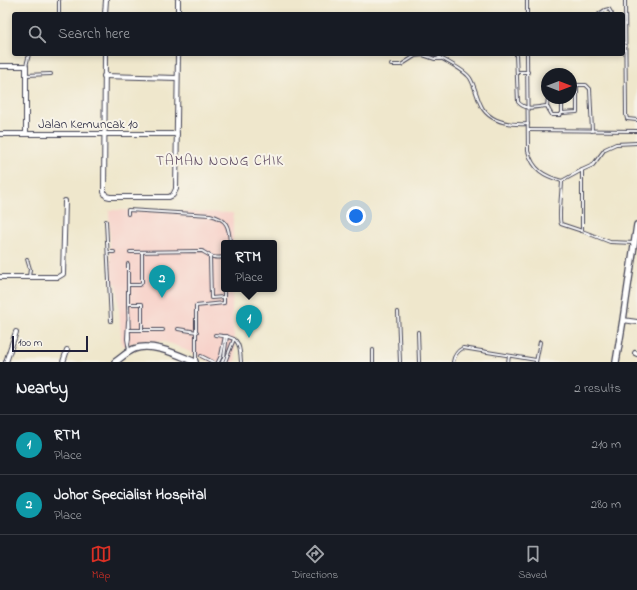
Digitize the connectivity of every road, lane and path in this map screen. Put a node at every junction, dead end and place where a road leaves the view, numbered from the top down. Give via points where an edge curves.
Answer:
1 (59, 0) edge
2 (106, 0) edge
3 (178, 0) edge
4 (527, 0) edge
5 (625, 0) edge
6 (59, 12) edge
7 (105, 12) edge
8 (178, 12) edge
9 (527, 12) edge
10 (602, 12) edge
11 (611, 12) edge
12 (624, 12) edge
13 (28, 56) edge
14 (105, 56) edge
15 (178, 56) edge
16 (415, 56) edge
17 (426, 56) edge
18 (437, 56) edge
19 (516, 56) edge
20 (527, 56) edge
21 (625, 56) edge
22 (442, 59) junction
23 (390, 65) dead end
24 (0, 66) edge
25 (26, 66) junction
26 (516, 72) junction
27 (528, 72) junction
28 (51, 74) dead end
29 (26, 75) junction
30 (104, 76) junction
31 (177, 78) junction
32 (578, 85) joint
33 (562, 104) edge
34 (547, 106) joint
35 (528, 108) junction
36 (562, 113) junction
37 (637, 120) edge
38 (528, 124) junction
39 (528, 130) junction
40 (592, 131) junction
41 (637, 131) edge
42 (0, 134) edge
43 (26, 134) junction
44 (103, 134) junction
45 (176, 134) junction
46 (637, 143) edge
47 (582, 170) junction
48 (562, 180) junction
49 (65, 201) dead end
50 (128, 214) dead end
51 (106, 221) dead end
52 (637, 225) edge
53 (582, 231) junction
54 (230, 240) edge
55 (634, 243) junction
56 (107, 252) junction
57 (114, 252) dead end
58 (130, 252) dead end
59 (142, 252) junction
60 (210, 257) junction
61 (221, 257) edge
62 (27, 259) dead end
63 (128, 264) dead end
64 (0, 277) edge
65 (29, 278) junction
66 (129, 285) junction
67 (224, 292) edge
68 (224, 297) junction
69 (128, 304) junction
70 (398, 312) dead end
71 (111, 320) dead end
72 (128, 320) junction
73 (623, 320) junction
74 (637, 322) edge
75 (178, 329) dead end
76 (129, 330) junction
77 (142, 330) junction
78 (163, 330) dead end
79 (16, 332) dead end
80 (196, 332) junction
81 (418, 332) dead end
82 (214, 335) dead end
83 (226, 336) junction
84 (234, 338) junction
85 (540, 342) dead end
86 (128, 345) junction
87 (67, 350) dead end
88 (373, 350) dead end
89 (129, 352) junction
90 (201, 356) dead end
91 (509, 356) junction
92 (123, 359) edge
93 (181, 359) edge
94 (536, 361) edge
95 (6, 362) edge
96 (63, 362) edge
97 (115, 362) edge
98 (196, 362) edge
99 (213, 362) edge
100 (218, 362) edge
101 (222, 362) edge
102 (225, 362) edge
103 (241, 362) edge
104 (373, 362) edge
105 (400, 362) edge
106 (419, 362) edge
107 (453, 362) edge
108 (508, 362) edge
109 (616, 362) edge

1 - 6 lane
2 - 7 street
3 - 8 street
4 - 9 lane
5 - 12 lane
10 - 11 lane via 609,9
13 - 25 lane
14 - 30 street
15 - 31 street
16 - 23 lane via 402,65
17 - 22 lane
18 - 22 lane
19 - 26 lane
20 - 27 lane
21 - 37 lane via 626,119
22 - 38 lane via 469,77 483,109 491,118 514,124
24 - 25 street
25 - 29 street
26 - 27 lane
26 - 35 lane via 518,102 522,107
27 - 35 lane
28 - 29 lane
29 - 43 street
30 - 31 street
30 - 44 street
31 - 45 street
32 - 36 lane via 577,112
32 - 40 lane via 586,85 590,89
33 - 36 lane
34 - 35 lane
34 - 36 lane via 552,115
35 - 38 lane
38 - 39 lane
39 - 40 lane
39 - 48 lane via 528,152 536,169
40 - 41 lane
42 - 43 street, Jalan Kemuncak 10
43 - 44 street, Jalan Kemuncak 10
44 - 45 street, Jalan Kemuncak 10
44 - 45 street via 106,196 169,198 176,190
46 - 47 lane via 616,144 605,148 593,165
47 - 48 lane
47 - 53 lane
48 - 53 lane via 559,221
49 - 65 street via 63,274 58,277
50 - 54 lane via 128,210 210,215 228,225
51 - 56 lane
52 - 55 street
53 - 55 lane via 610,242
55 - 73 street
56 - 57 lane
56 - 71 lane
58 - 59 lane
59 - 60 lane via 202,251
59 - 66 lane via 142,282 140,285
60 - 61 lane
60 - 68 lane via 211,298
62 - 65 lane
63 - 66 lane
64 - 65 street
66 - 69 lane
67 - 68 lane
68 - 80 lane via 224,303 196,306
69 - 72 lane
69 - 77 lane via 142,304
70 - 105 lane
72 - 76 lane
72 - 86 lane
73 - 74 street
73 - 109 street
75 - 80 lane
76 - 77 lane
76 - 86 lane
77 - 78 lane
79 - 95 street
80 - 98 lane
81 - 106 lane
82 - 83 lane
83 - 84 lane
83 - 100 lane
83 - 101 lane
84 - 102 lane
84 - 103 lane via 240,347
85 - 94 lane
86 - 89 lane
87 - 96 street
88 - 104 lane
89 - 92 street
89 - 93 street via 140,347 162,349
90 - 99 lane
91 - 94 lane
91 - 107 lane via 462,348 458,350
91 - 108 lane
92 - 97 street
93 - 98 street

